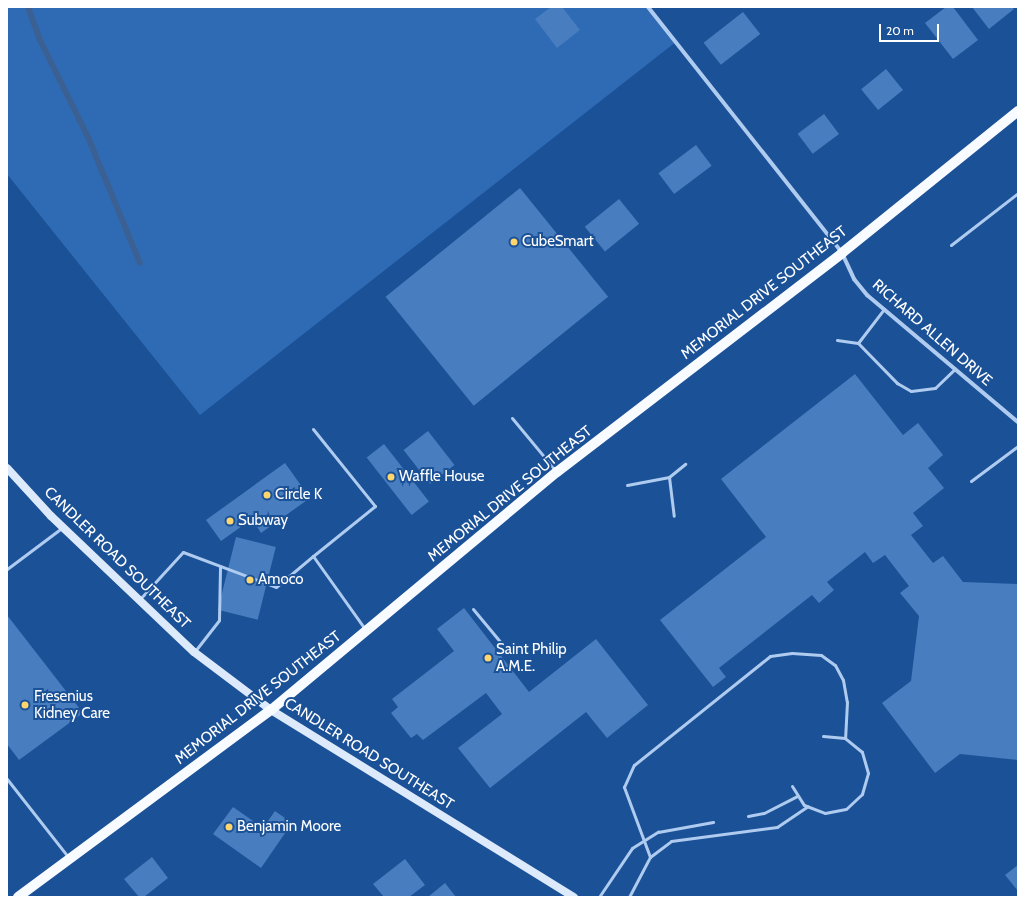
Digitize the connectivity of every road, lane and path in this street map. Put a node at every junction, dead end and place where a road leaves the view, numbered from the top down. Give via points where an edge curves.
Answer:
1 (648, 7) edge
2 (1018, 111) edge
3 (1018, 193) edge
4 (951, 245) dead end
5 (842, 253) junction
6 (884, 309) junction
7 (837, 340) dead end
8 (858, 343) junction
9 (956, 369) junction
10 (512, 418) dead end
11 (1018, 422) edge
12 (312, 429) dead end
13 (1018, 446) edge
14 (685, 464) dead end
15 (7, 468) edge
16 (557, 472) junction
17 (669, 476) junction
18 (971, 480) dead end
19 (627, 485) dead end
20 (674, 516) dead end
21 (63, 528) junction
22 (313, 556) junction
23 (220, 566) junction
24 (7, 569) edge
25 (139, 600) junction
26 (473, 609) dead end
27 (368, 632) junction
28 (507, 650) dead end
29 (194, 652) junction
30 (271, 710) junction
31 (823, 736) dead end
32 (845, 738) junction
33 (7, 780) edge
34 (792, 786) dead end
35 (797, 796) junction
36 (808, 806) junction
37 (748, 816) dead end
38 (713, 822) dead end
39 (644, 840) junction
40 (650, 857) junction
41 (69, 859) junction
42 (18, 897) edge
43 (574, 897) edge
44 (599, 897) edge
45 (629, 897) edge

1 - 5 street, RICHARD ALLEN DRIVE
2 - 5 main road, MEMORIAL DRIVE SOUTHEAST
3 - 4 lane
5 - 6 street, RICHARD ALLEN DRIVE via 854,279
5 - 16 main road, MEMORIAL DRIVE SOUTHEAST
6 - 8 lane
6 - 9 street, RICHARD ALLEN DRIVE
7 - 8 lane
8 - 9 lane via 897,383 911,391 935,388
9 - 11 street, RICHARD ALLEN DRIVE
10 - 16 lane
12 - 22 lane via 375,506
13 - 18 lane
14 - 17 lane
15 - 21 main road, CANDLER ROAD SOUTHEAST
16 - 27 main road, MEMORIAL DRIVE SOUTHEAST
17 - 19 lane
17 - 20 lane
21 - 24 lane
21 - 25 main road, CANDLER ROAD SOUTHEAST
22 - 23 lane via 276,587
22 - 27 lane
23 - 25 lane via 183,552
23 - 29 lane via 219,620
25 - 29 main road, CANDLER ROAD SOUTHEAST
26 - 28 lane
27 - 30 main road, MEMORIAL DRIVE SOUTHEAST
29 - 30 main road, CANDLER ROAD SOUTHEAST
30 - 41 main road, MEMORIAL DRIVE SOUTHEAST
30 - 43 main road, CANDLER ROAD SOUTHEAST
31 - 32 lane
32 - 36 lane via 854,744 866,762 867,784 862,794 855,803 836,813 825,813
32 - 39 lane via 847,702 843,680 835,665 821,655 792,653 770,656 634,765 624,787
33 - 41 lane
34 - 35 lane
35 - 36 lane
35 - 37 lane via 764,813
36 - 40 lane via 777,827 671,841
38 - 39 lane via 658,832
39 - 40 lane
39 - 44 lane via 632,848
40 - 45 lane
41 - 42 main road, MEMORIAL DRIVE SOUTHEAST

